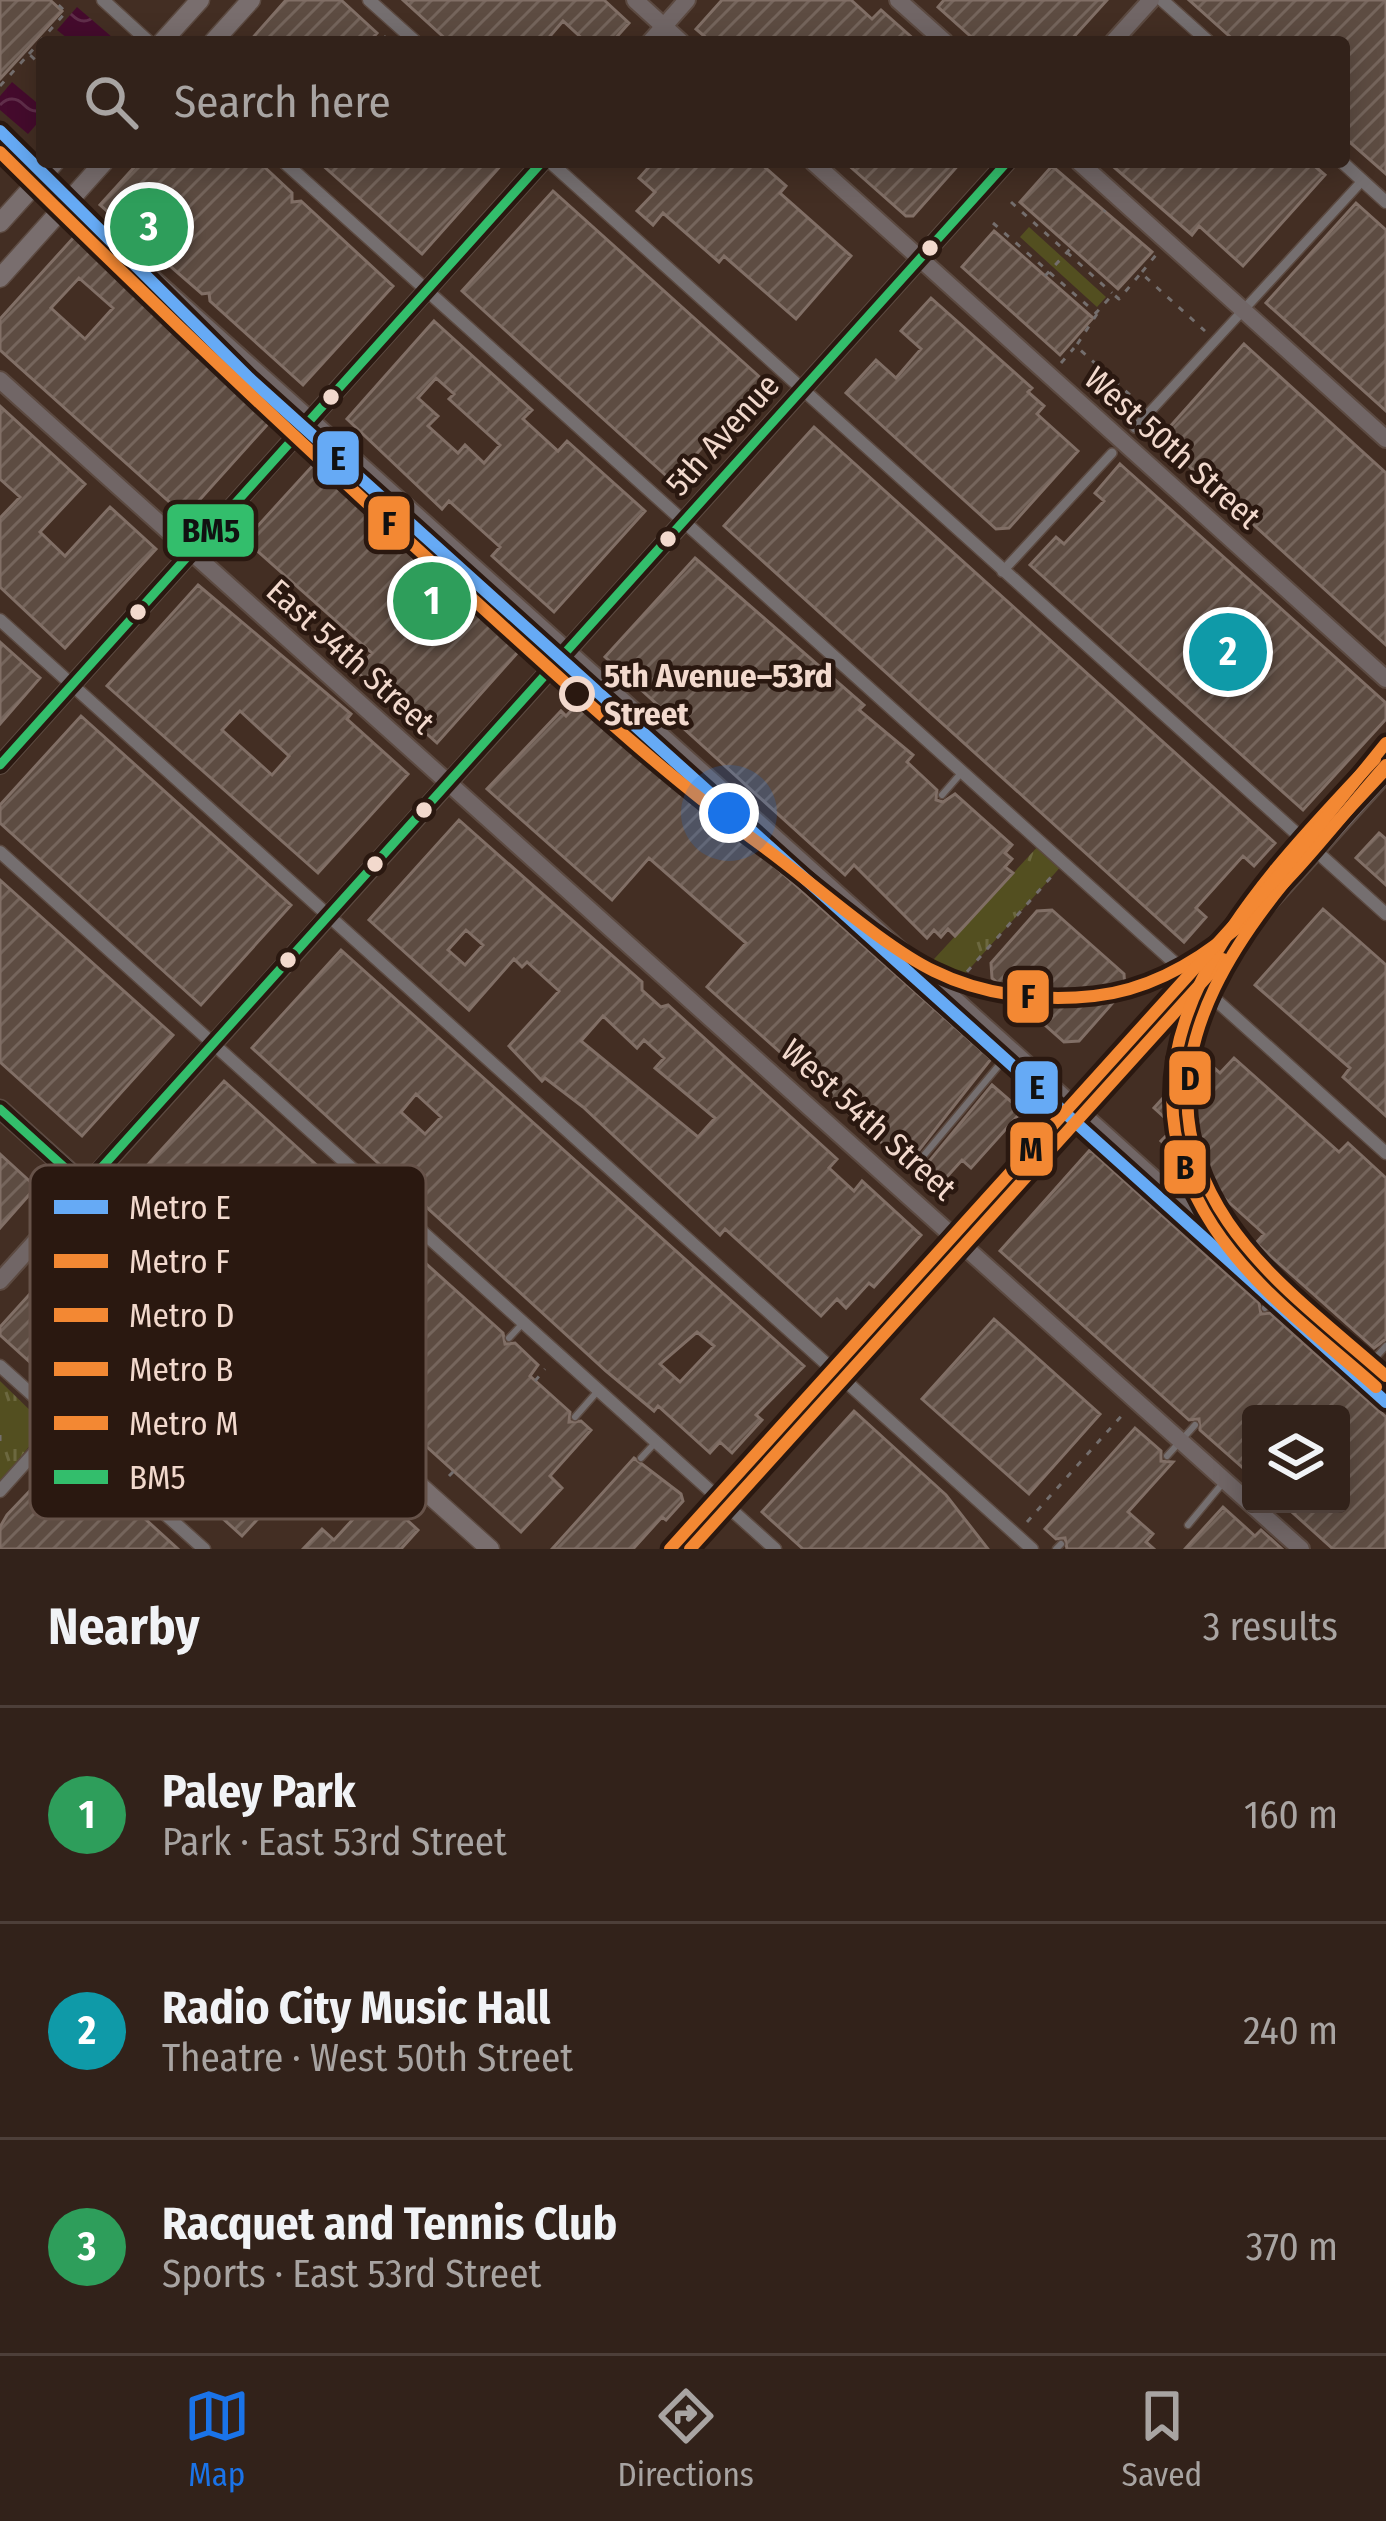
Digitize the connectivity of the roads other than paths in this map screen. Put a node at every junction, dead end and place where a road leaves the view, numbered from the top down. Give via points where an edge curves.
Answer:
1 (103, 0) edge
2 (200, 0) edge
3 (251, 0) edge
4 (369, 0) edge
5 (635, 0) edge
6 (687, 0) edge
7 (898, 0) edge
8 (1150, 0) edge
9 (1162, 0) edge
10 (664, 26) junction
11 (142, 36) edge
12 (167, 36) edge
13 (218, 36) edge
14 (409, 36) edge
15 (655, 36) edge
16 (675, 36) edge
17 (938, 36) edge
18 (1118, 36) edge
19 (1202, 36) edge
20 (0, 141) edge
21 (36, 163) edge
22 (99, 168) edge
23 (291, 168) edge
24 (540, 168) edge
25 (553, 168) edge
26 (820, 168) edge
27 (1002, 168) edge
28 (1086, 168) edge
29 (1348, 168) edge
30 (48, 170) edge
31 (1362, 181) junction
32 (68, 202) junction
33 (1386, 202) edge
34 (0, 223) edge
35 (921, 259) junction
36 (0, 278) edge
37 (428, 289) junction
38 (1243, 310) junction
39 (0, 380) edge
40 (801, 391) junction
41 (312, 418) junction
42 (1136, 428) dead end
43 (1386, 440) edge
44 (1112, 453) dead end
45 (684, 521) junction
46 (191, 553) junction
47 (1002, 572) junction
48 (0, 620) edge
49 (569, 649) junction
50 (1386, 679) edge
51 (73, 684) junction
52 (0, 766) edge
53 (962, 772) junction
54 (1386, 773) edge
55 (449, 783) junction
56 (942, 795) dead end
57 (1316, 851) junction
58 (0, 852) edge
59 (1386, 914) edge
60 (331, 915) junction
61 (1197, 983) junction
62 (214, 1043) junction
63 (1011, 1052) junction
64 (0, 1109) edge
65 (1081, 1113) junction
66 (1386, 1153) edge
67 (920, 1160) dead end
68 (62, 1165) edge
69 (104, 1165) edge
70 (349, 1165) edge
71 (426, 1235) edge
72 (963, 1244) junction
73 (30, 1247) edge
74 (0, 1281) edge
75 (1280, 1291) junction
76 (1265, 1308) dead end
77 (523, 1323) junction
78 (509, 1338) dead end
79 (1386, 1346) edge
80 (0, 1366) edge
81 (1366, 1368) junction
82 (842, 1378) junction
83 (1386, 1387) edge
84 (599, 1390) junction
85 (30, 1393) edge
86 (575, 1417) dead end
87 (1195, 1425) dead end
88 (1181, 1441) junction
89 (656, 1442) junction
90 (1167, 1456) dead end
91 (30, 1458) edge
92 (641, 1458) dead end
93 (1224, 1481) junction
94 (0, 1491) edge
95 (426, 1492) edge
96 (727, 1505) junction
97 (170, 1519) edge
98 (1188, 1525) dead end
99 (204, 1549) edge
100 (490, 1549) edge
101 (687, 1549) edge
102 (775, 1549) edge
103 (1032, 1549) edge
104 (1300, 1549) edge

1 - 11 street
2 - 12 main road
3 - 13 main road
4 - 14 street
5 - 10 main road
6 - 10 main road
7 - 17 main road
8 - 18 main road
9 - 19 street
10 - 15 main road
10 - 16 main road
20 - 21 main road
22 - 32 main road
23 - 37 street
24 - 37 main road
25 - 40 street
26 - 35 main road, West 50th Street
27 - 35 main road, 5th Avenue
28 - 38 main road
29 - 31 street
30 - 32 main road
30 - 34 main road
31 - 33 street
31 - 38 street
32 - 36 main road
32 - 41 main road
35 - 40 main road, 5th Avenue
35 - 50 main road, West 50th Street
37 - 41 main road
37 - 45 street
38 - 42 street
38 - 43 main road
39 - 46 main road, East 54th Street
40 - 45 main road, 5th Avenue
40 - 47 street
41 - 46 main road
41 - 49 main road
44 - 47 street
45 - 49 main road, 5th Avenue
45 - 53 street
46 - 51 main road
46 - 55 main road, East 54th Street
47 - 57 street
48 - 51 street
49 - 55 main road, 5th Avenue
49 - 63 main road via 734,791
51 - 52 main road
51 - 60 street
53 - 56 lane
53 - 61 street
54 - 57 main road
55 - 60 main road, 5th Avenue
55 - 72 main road, West 54th Street
57 - 59 street
57 - 61 main road
58 - 62 street
60 - 62 main road, 5th Avenue
60 - 82 street
61 - 65 main road
61 - 66 street
62 - 69 main road, 5th Avenue
62 - 70 street
63 - 65 main road
63 - 67 lane
64 - 68 main road
65 - 72 main road
65 - 75 main road
71 - 77 street
72 - 82 main road
72 - 88 main road, West 54th Street
73 - 74 main road, 5th Avenue
75 - 76 lane
75 - 81 main road
77 - 78 lane
77 - 84 street
79 - 81 lane
80 - 85 street
81 - 83 main road
82 - 96 main road
82 - 103 street
84 - 86 lane
84 - 89 street
87 - 88 lane
88 - 90 lane
88 - 93 main road, West 54th Street
89 - 92 lane
89 - 96 street
91 - 94 street
93 - 98 lane
93 - 104 main road, West 54th Street
95 - 100 main road
96 - 101 main road
96 - 102 street
97 - 99 street

